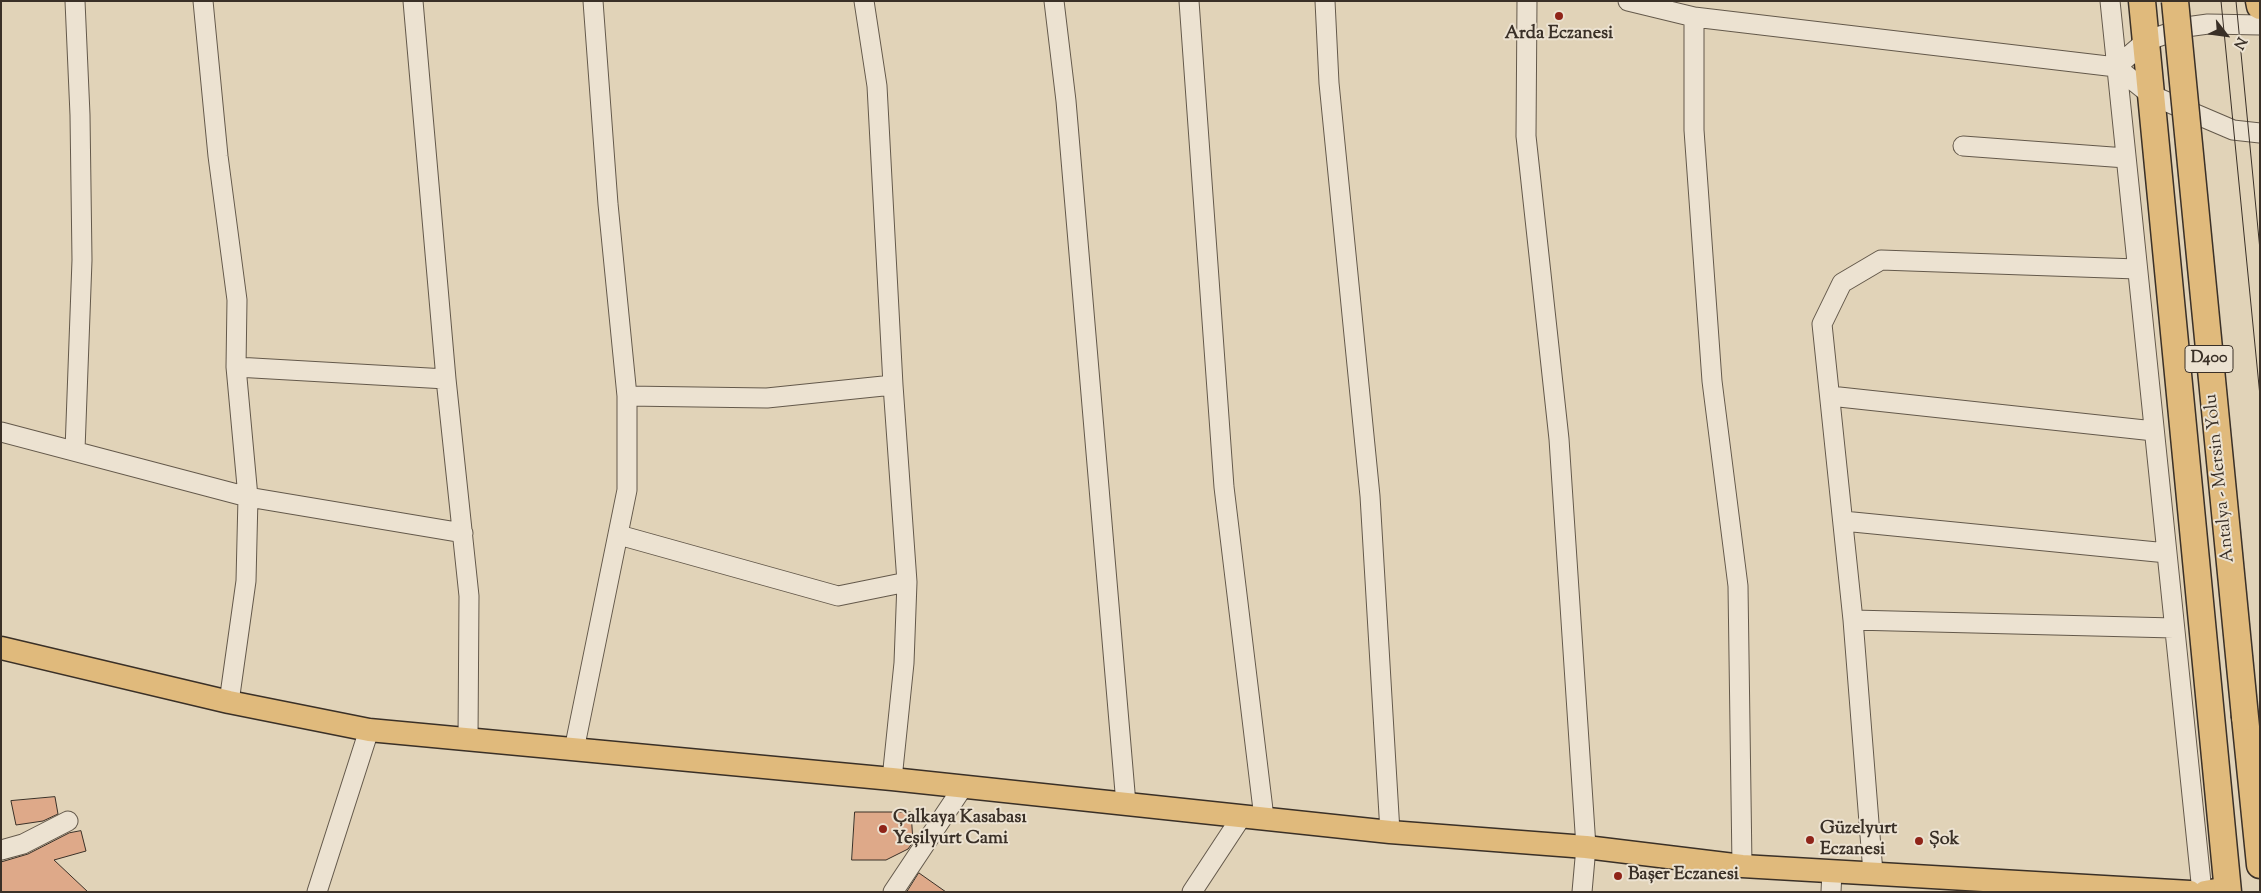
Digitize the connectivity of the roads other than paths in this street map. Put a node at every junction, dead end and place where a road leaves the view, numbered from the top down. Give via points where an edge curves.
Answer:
1 (75, 1) edge
2 (203, 1) edge
3 (413, 1) edge
4 (593, 1) edge
5 (864, 1) edge
6 (1054, 1) edge
7 (1189, 1) edge
8 (1325, 1) edge
9 (1527, 1) edge
10 (1628, 1) edge
11 (2110, 1) edge
12 (2142, 1) edge
13 (2175, 1) edge
14 (2259, 1) edge
15 (1667, 6) edge
16 (2260, 6) edge
17 (1694, 16) junction
18 (2260, 25) edge
19 (2146, 41) junction
20 (2116, 67) junction
21 (2151, 95) junction
22 (2260, 133) edge
23 (1963, 146) dead end
24 (2126, 158) junction
25 (2137, 269) junction
26 (236, 367) junction
27 (446, 379) junction
28 (893, 385) junction
29 (627, 396) junction
30 (1830, 396) junction
31 (2154, 431) junction
32 (1, 432) edge
33 (75, 450) junction
34 (248, 497) junction
35 (1843, 521) junction
36 (462, 533) junction
37 (619, 535) junction
38 (2167, 553) junction
39 (907, 582) junction
40 (1854, 620) junction
41 (2174, 628) junction
42 (1, 648) edge
43 (229, 702) junction
44 (370, 730) junction
45 (468, 739) junction
46 (574, 750) junction
47 (892, 779) junction
48 (964, 787) junction
49 (1126, 804) junction
50 (1242, 816) junction
51 (1264, 818) junction
52 (68, 821) dead end
53 (1390, 832) junction
54 (1586, 847) junction
55 (1, 850) edge
56 (1742, 866) junction
57 (2260, 866) edge
58 (1873, 873) junction
59 (1831, 882) edge
60 (2216, 891) edge
61 (317, 892) edge
62 (893, 892) edge
63 (1192, 892) edge
64 (1582, 892) edge
65 (2190, 892) edge

1 - 33 street via 82,260
2 - 26 street via 218,156 237,300
3 - 27 street
4 - 29 street via 607,194
5 - 28 street via 877,86
6 - 49 street via 1069,130
7 - 51 street via 1224,487
8 - 53 street via 1329,83 1370,496
9 - 54 street via 1526,136 1559,439
10 - 15 street
11 - 20 street
12 - 19 highway
13 - 57 highway, Antalya - Mersin Yolu / D400, bridge
14 - 16 highway
15 - 17 street
17 - 20 street
17 - 56 street via 1694,130 1711,371 1738,586
18 - 19 street via 2186,27
19 - 20 street
19 - 21 highway
20 - 21 street
20 - 24 street
21 - 22 street via 2233,130
21 - 60 highway
23 - 24 street
24 - 25 street
25 - 30 street via 1881,260 1842,283 1822,324
25 - 31 street
26 - 27 street
26 - 34 street
27 - 36 street
28 - 29 street via 767,398
28 - 39 street
29 - 37 street via 627,490
30 - 31 street
30 - 35 street
31 - 38 street
32 - 33 street
33 - 34 street
34 - 36 street
34 - 43 street via 246,581
35 - 38 street
35 - 40 street
36 - 45 street via 469,596
37 - 39 street via 838,596
37 - 46 street
38 - 41 street
39 - 47 street via 904,663
40 - 41 street
40 - 58 street
41 - 60 street
42 - 43 main road
43 - 44 main road
44 - 45 main road
44 - 61 street
45 - 46 main road
46 - 47 main road
47 - 48 main road
48 - 49 main road
48 - 62 street
49 - 50 main road
50 - 51 main road
50 - 63 street
51 - 53 main road
52 - 55 street via 23,844
53 - 54 main road
54 - 56 main road
54 - 64 street
56 - 59 main road
58 - 59 main road
58 - 65 main road

